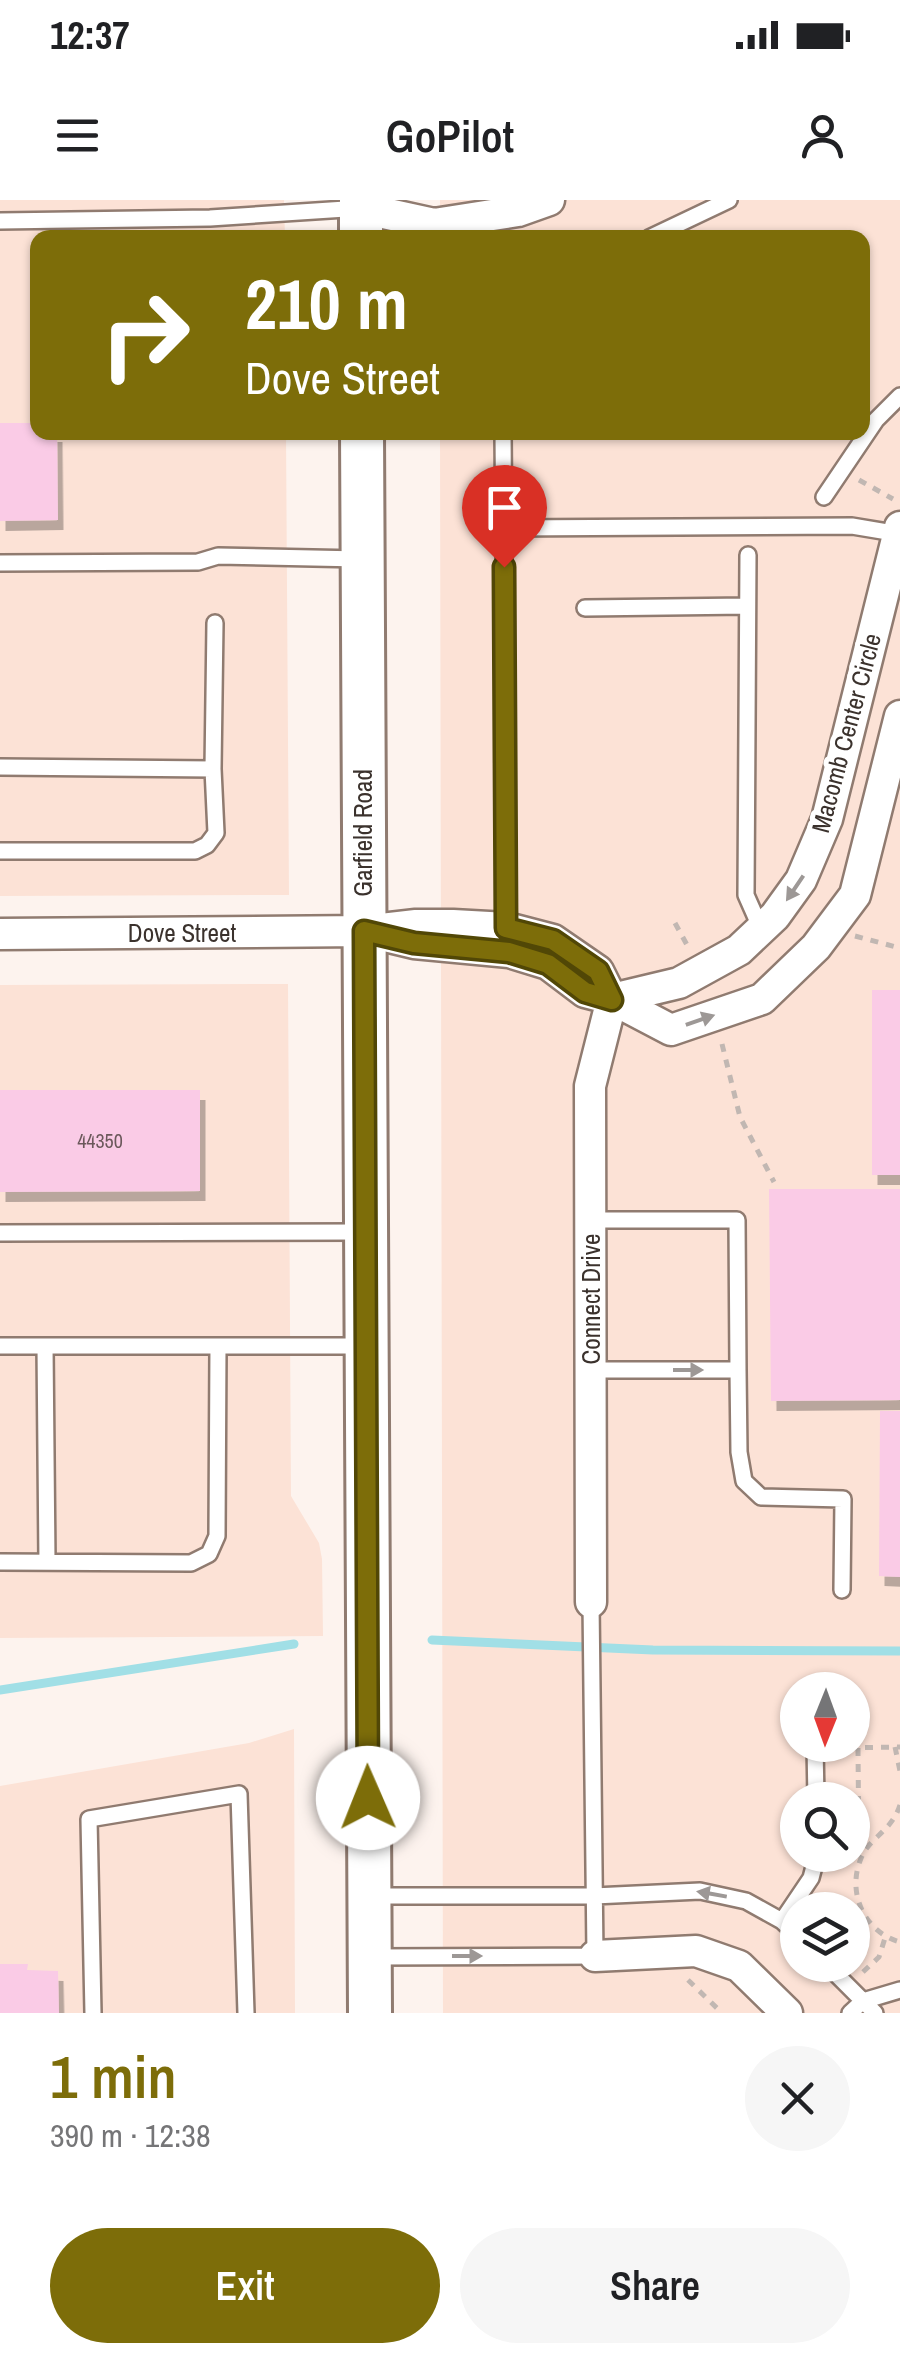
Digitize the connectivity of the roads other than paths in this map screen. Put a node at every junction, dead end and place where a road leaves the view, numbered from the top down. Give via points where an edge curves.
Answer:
1 (549, 200) edge
2 (729, 200) edge
3 (365, 211) edge
4 (0, 221) edge
5 (667, 230) edge
6 (900, 396) edge
7 (870, 429) edge
8 (362, 440) edge
9 (503, 440) edge
10 (862, 440) edge
11 (824, 497) dead end
12 (899, 524) edge
13 (503, 528) junction
14 (748, 555) dead end
15 (362, 558) junction
16 (0, 563) edge
17 (748, 606) junction
18 (585, 608) dead end
19 (215, 623) dead end
20 (900, 716) edge
21 (0, 767) edge
22 (214, 769) junction
23 (0, 851) edge
24 (506, 928) junction
25 (761, 929) junction
26 (364, 931) junction
27 (0, 934) edge
28 (612, 1000) junction
29 (591, 1220) junction
30 (366, 1232) junction
31 (0, 1233) edge
32 (0, 1346) edge
33 (45, 1346) junction
34 (218, 1346) junction
35 (366, 1346) junction
36 (591, 1370) junction
37 (738, 1370) junction
38 (0, 1562) edge
39 (47, 1562) junction
40 (842, 1590) dead end
41 (592, 1602) joint
42 (369, 1896) junction
43 (594, 1896) junction
44 (780, 1920) edge
45 (595, 1956) junction
46 (370, 1957) junction
47 (844, 1982) edge
48 (900, 1990) edge
49 (863, 2000) junction
50 (93, 2013) edge
51 (246, 2013) edge
52 (370, 2013) edge
53 (787, 2013) edge
54 (850, 2013) edge
55 (875, 2013) edge

1 - 3 street via 434,224
2 - 5 lane
3 - 4 lane
6 - 7 lane
8 - 15 main road, Garfield Road
9 - 13 lane
10 - 11 lane
12 - 13 lane
12 -> 25 street, Macomb Center Circle via 827,819 801,880
13 - 24 lane
14 - 17 lane
15 - 16 lane
15 - 26 main road, Garfield Road
17 - 18 lane
17 - 25 lane via 746,895
19 - 22 lane
28 -> 20 street, Macomb Center Circle via 671,1030 762,999 816,946 855,895
21 - 22 lane
22 - 23 lane via 216,833 196,851
24 - 26 street, Dove Street
24 - 28 street, Dove Street via 553,940 598,971
25 - 28 street, Macomb Center Circle via 739,950 679,983
26 - 27 street, Dove Street
26 - 28 street, Dove Street via 509,952 548,964 585,992
26 - 30 main road, Garfield Road
28 - 29 street, Connect Drive via 590,1086
29 - 36 street, Connect Drive
29 - 37 lane via 738,1220
30 - 31 lane
30 - 35 main road, Garfield Road
32 - 33 lane
33 - 34 lane
33 - 39 lane
34 - 35 lane
34 - 39 lane via 218,1536 209,1554 192,1564
35 - 42 main road, Garfield Road
36 -> 37 lane
36 - 41 street, Connect Drive
37 - 40 lane via 744,1481 762,1497 843,1499
38 - 39 lane
41 - 43 lane
42 - 43 lane
42 - 46 main road, Garfield Road
44 -> 43 lane via 746,1901 700,1891
43 - 45 lane
46 -> 45 lane
45 - 53 street via 696,1951 738,1966
46 - 52 main road, Garfield Road
47 - 49 lane
48 - 49 lane
49 - 54 lane
49 - 55 lane
50 - 51 lane via 89,1819 239,1794

